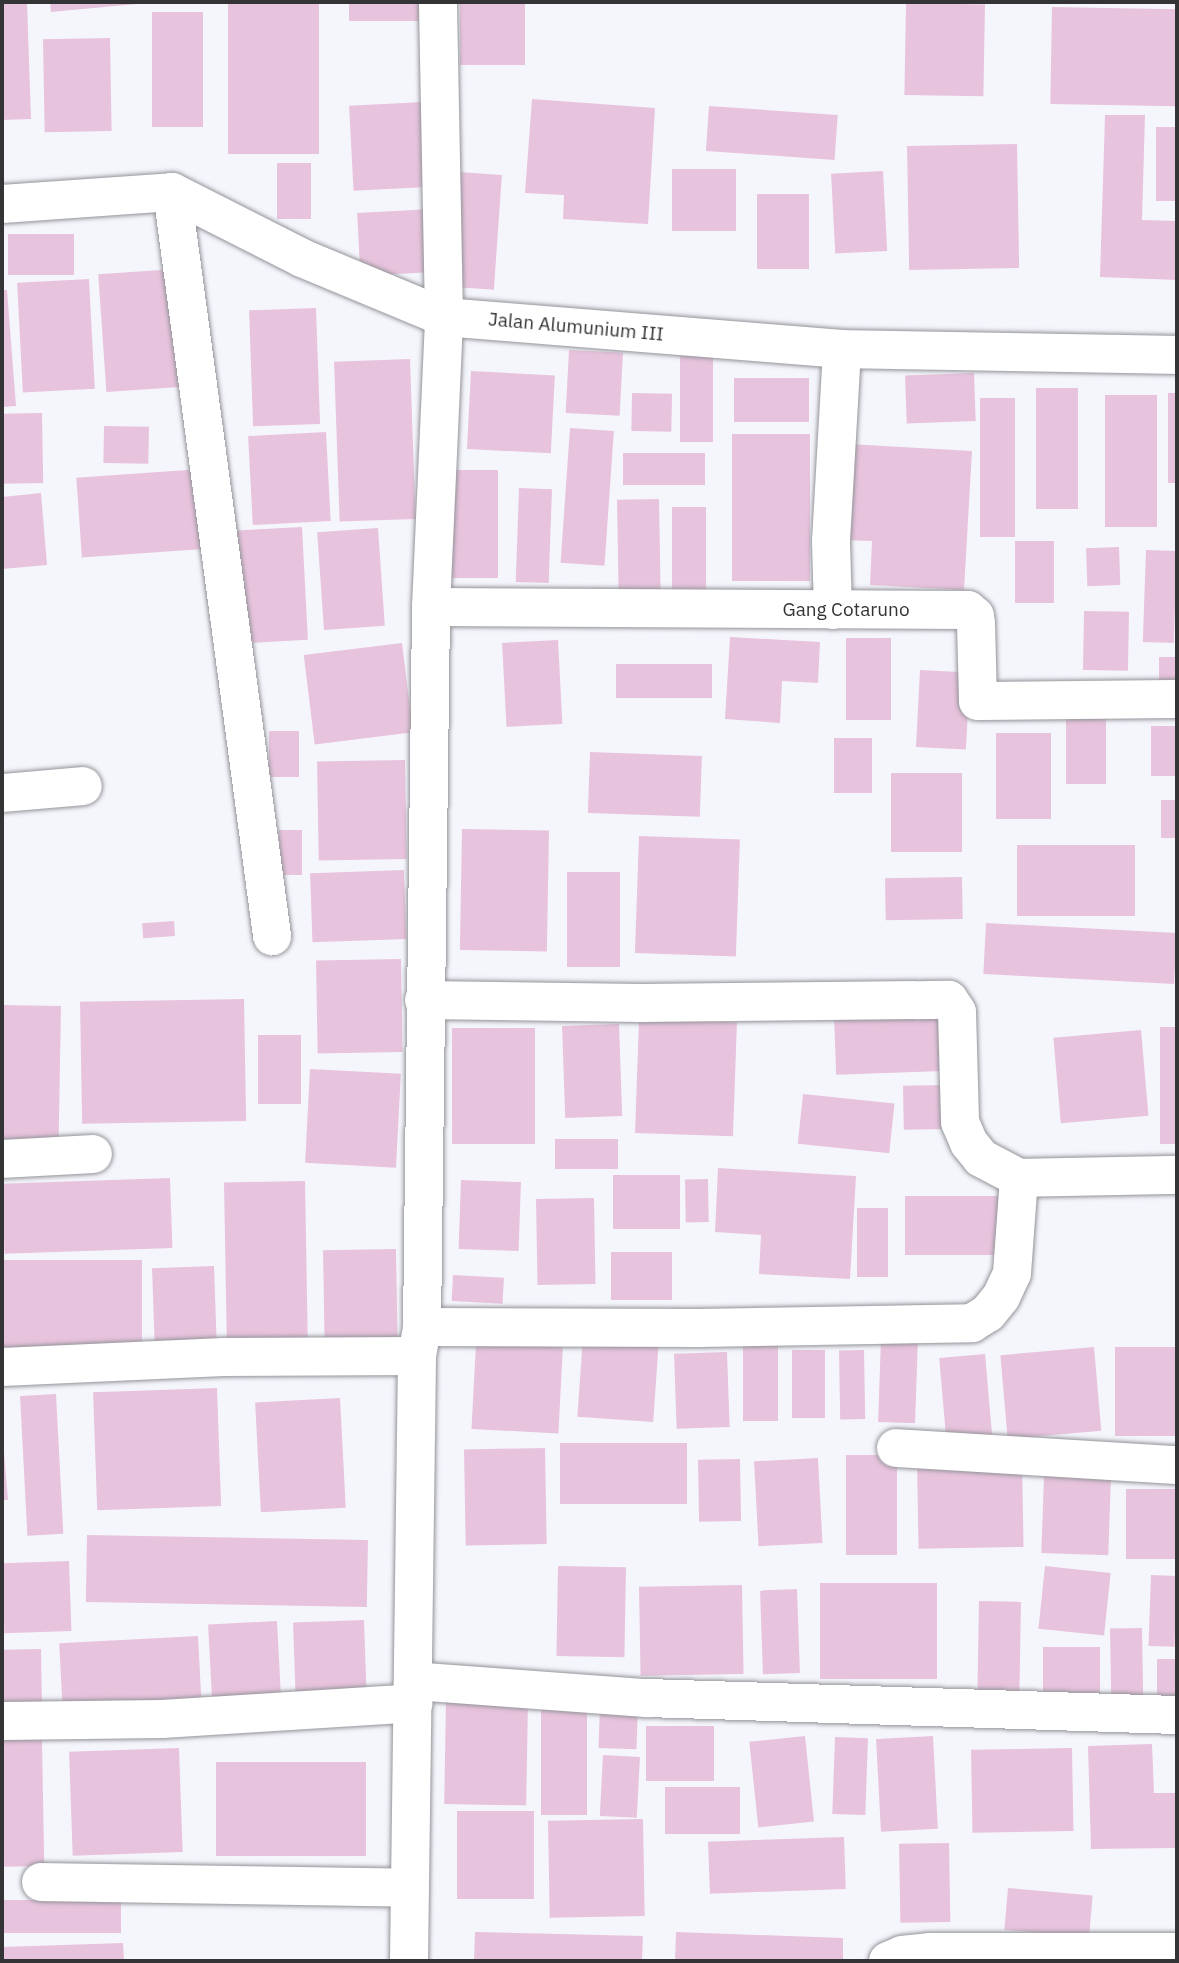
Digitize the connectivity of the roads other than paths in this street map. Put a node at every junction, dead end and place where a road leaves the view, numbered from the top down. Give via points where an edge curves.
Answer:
1 (438, 2) edge
2 (172, 192) junction
3 (2, 204) edge
4 (444, 317) junction
5 (842, 349) junction
6 (1177, 355) edge
7 (431, 607) junction
8 (833, 610) junction
9 (1177, 699) edge
10 (83, 786) dead end
11 (2, 793) edge
12 (272, 936) dead end
13 (424, 1000) junction
14 (93, 1154) dead end
15 (2, 1159) edge
16 (1177, 1175) edge
17 (1019, 1178) junction
18 (419, 1342) junction
19 (2, 1367) edge
20 (896, 1448) dead end
21 (1177, 1465) edge
22 (413, 1692) junction
23 (1177, 1715) edge
24 (2, 1721) edge
25 (41, 1882) dead end
26 (410, 1888) junction
27 (1177, 1952) edge
28 (409, 1961) edge
29 (888, 1961) edge

1 - 4 street
2 - 3 street
2 - 4 street, Jalan Alumunium III via 302,258
2 - 12 street
4 - 5 street, Jalan Alumunium III
4 - 7 street
5 - 6 street, Jalan Alumunium III
5 - 8 street via 831,541
7 - 8 street, Gang Cotaruno
7 - 13 street
8 - 9 street, Gang Cotaruno via 968,610 976,624 978,701
10 - 11 street
13 - 17 street via 949,1000 957,1012 963,1133 981,1158
13 - 18 street
14 - 15 street
16 - 17 street
17 - 18 street via 1012,1273 1001,1297 972,1323 699,1328
18 - 19 street
18 - 22 street
20 - 21 street
22 - 23 street
22 - 24 street via 162,1719
22 - 26 street
25 - 26 street
26 - 28 street
27 - 29 street via 931,1952

